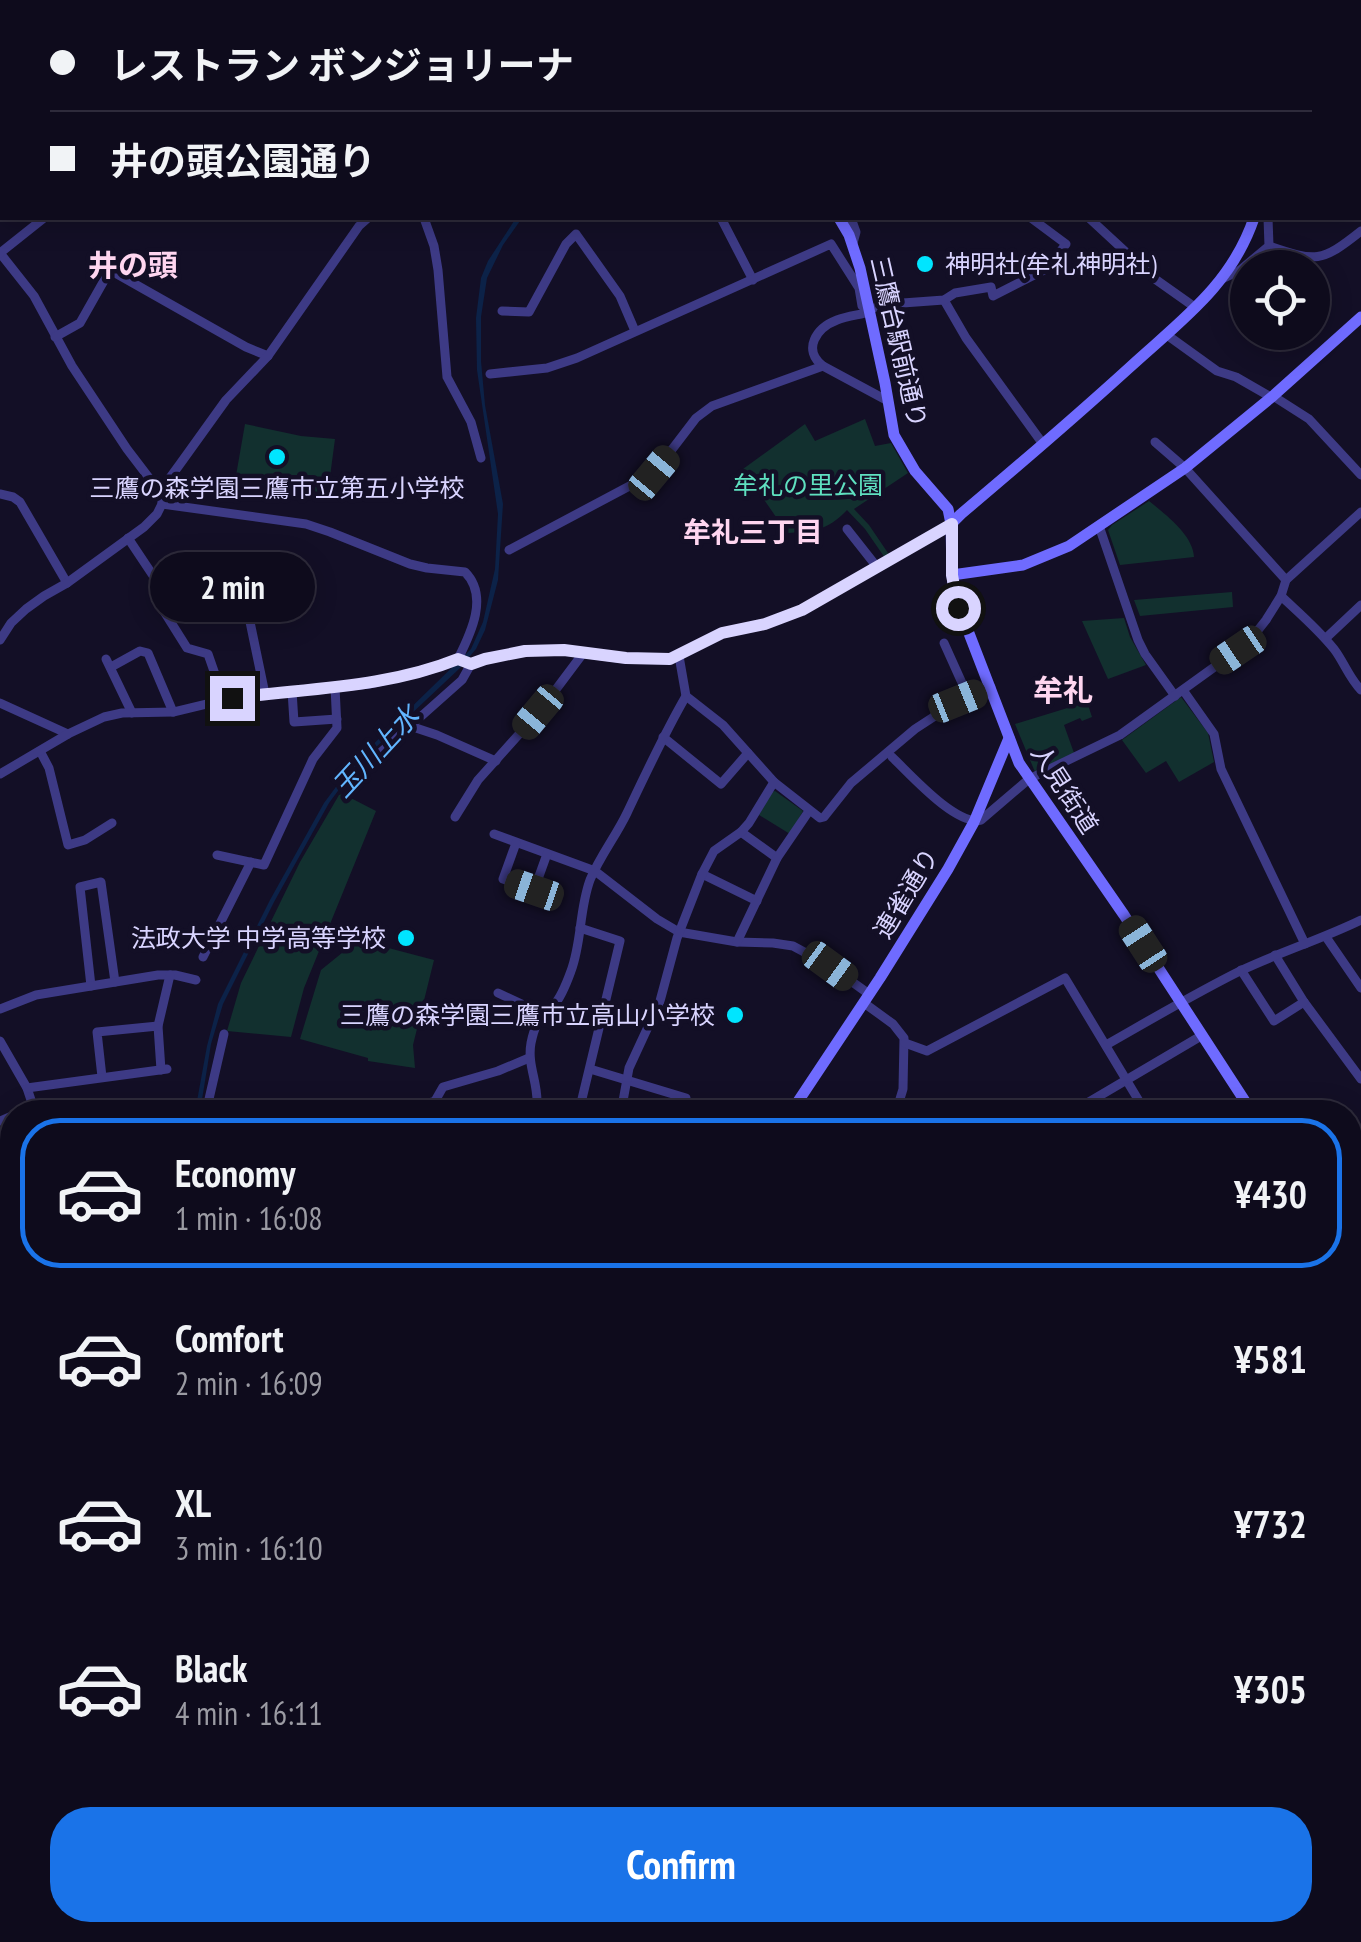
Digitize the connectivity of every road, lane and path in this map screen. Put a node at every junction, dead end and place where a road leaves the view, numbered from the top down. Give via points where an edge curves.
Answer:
1 (41, 220) edge
2 (366, 220) edge
3 (425, 220) edge
4 (721, 220) edge
5 (839, 220) edge
6 (853, 220) edge
7 (1034, 220) edge
8 (1091, 220) edge
9 (1253, 220) edge
10 (1268, 220) edge
11 (1361, 231) edge
12 (852, 244) junction
13 (1269, 246) junction
14 (0, 253) edge
15 (1222, 279) junction
16 (753, 280) junction
17 (944, 300) junction
18 (1196, 308) junction
19 (502, 310) dead end
20 (870, 310) junction
21 (1361, 317) edge
22 (635, 332) junction
23 (1168, 335) junction
24 (55, 337) junction
25 (268, 356) junction
26 (823, 366) junction
27 (490, 374) dead end
28 (1272, 397) junction
29 (888, 401) junction
30 (1156, 442) dead end
31 (1044, 444) junction
32 (481, 458) dead end
33 (1185, 468) junction
34 (1361, 475) edge
35 (161, 490) junction
36 (0, 494) edge
37 (162, 504) junction
38 (1361, 512) edge
39 (952, 524) junction
40 (1098, 526) junction
41 (846, 529) dead end
42 (128, 538) junction
43 (509, 550) dead end
44 (877, 568) junction
45 (952, 575) junction
46 (1286, 580) junction
47 (67, 583) junction
48 (1280, 596) junction
49 (1361, 605) edge
50 (249, 617) dead end
51 (1326, 638) junction
52 (0, 640) edge
53 (944, 642) dead end
54 (584, 652) junction
55 (679, 656) junction
56 (465, 661) junction
57 (335, 688) junction
58 (991, 688) junction
59 (1361, 690) edge
60 (292, 691) junction
61 (1179, 693) junction
62 (265, 694) junction
63 (967, 694) dead end
64 (686, 696) junction
65 (224, 700) junction
66 (0, 703) edge
67 (173, 712) junction
68 (132, 713) junction
69 (337, 719) junction
70 (410, 726) junction
71 (68, 734) junction
72 (663, 738) junction
73 (1009, 738) junction
74 (40, 750) junction
75 (381, 752) dead end
76 (748, 753) junction
77 (892, 757) dead end
78 (496, 761) junction
79 (0, 774) edge
80 (1029, 780) junction
81 (774, 782) junction
82 (809, 811) junction
83 (455, 818) dead end
84 (974, 822) junction
85 (112, 823) dead end
86 (742, 832) junction
87 (494, 834) dead end
88 (516, 843) junction
89 (547, 854) junction
90 (218, 855) dead end
91 (777, 858) junction
92 (251, 862) junction
93 (595, 871) junction
94 (702, 874) junction
95 (757, 900) junction
96 (1361, 920) edge
97 (580, 928) junction
98 (679, 932) junction
99 (1326, 937) junction
100 (737, 942) junction
101 (1305, 944) junction
102 (1275, 955) junction
103 (203, 957) dead end
104 (1241, 970) junction
105 (170, 975) junction
106 (196, 980) dead end
107 (115, 982) junction
108 (91, 986) junction
109 (1361, 988) edge
110 (498, 994) dead end
111 (866, 999) junction
112 (1181, 1002) junction
113 (1304, 1002) junction
114 (0, 1010) edge
115 (543, 1014) junction
116 (158, 1026) junction
117 (224, 1034) dead end
118 (1201, 1036) junction
119 (0, 1041) edge
120 (905, 1043) junction
121 (1106, 1045) junction
122 (529, 1058) junction
123 (590, 1069) junction
124 (102, 1078) junction
125 (1126, 1079) junction
126 (628, 1080) junction
127 (1361, 1080) edge
128 (27, 1088) junction
129 (31, 1100) edge
130 (209, 1100) edge
131 (436, 1100) edge
132 (536, 1100) edge
133 (582, 1100) edge
134 (624, 1100) edge
135 (685, 1100) edge
136 (799, 1100) edge
137 (900, 1100) edge
138 (1092, 1100) edge
139 (1138, 1100) edge
140 (1244, 1100) edge

1 - 14 street
2 - 25 street
3 - 32 street via 438,270 446,377 471,422
4 - 16 street
5 - 12 main road, 三鷹台駅前通り
6 - 12 street
7 - 17 street via 1066,244 1048,268 993,296 990,286
8 - 18 street
9 - 15 main road
10 - 13 street
11 - 13 street via 1315,259
12 - 20 main road, 三鷹台駅前通り
13 - 15 street
14 - 24 street
15 - 18 main road
16 - 20 street via 831,244
16 - 22 street
17 - 20 street
17 - 31 street
18 - 23 main road
19 - 22 street via 529,312 576,234 620,296
20 - 26 street via 834,321 816,337 814,358
20 - 29 main road, 三鷹台駅前通り
21 - 28 main road
22 - 27 street via 547,368
23 - 28 street via 1200,361
23 - 31 main road
24 - 25 street via 80,323 110,270
24 - 35 street
25 - 35 street via 226,400
26 - 29 street
26 - 43 street via 712,406 654,473
28 - 33 main road
28 - 34 street via 1308,419
29 - 39 main road, 三鷹台駅前通り via 894,435
30 - 33 street
31 - 39 main road
33 - 40 main road
33 - 46 street
35 - 37 street
36 - 47 street via 20,502
37 - 42 street
37 - 56 street via 306,524 410,564 466,572 477,609
38 - 46 street
39 - 44 street
39 - 45 main road, 人見街道
40 - 45 main road via 1036,561
40 - 61 street via 1138,640
41 - 44 street
42 - 47 street
42 - 65 street via 187,648 208,654
44 - 55 street via 784,618 722,633
45 - 58 main road, 人見街道 via 958,608
46 - 48 street
47 - 52 street via 26,609
48 - 51 street
48 - 61 street via 1251,639
49 - 51 street
50 - 62 street
51 - 59 street
53 - 63 street
54 - 55 street via 650,660
54 - 56 street via 525,651
54 - 78 street
55 - 64 street
56 - 57 street
56 - 70 street via 462,680
57 - 60 street
57 - 69 street
58 - 73 main road, 人見街道
58 - 82 street via 915,729 850,783 824,817
60 - 62 street
60 - 69 street via 294,722
61 - 80 street via 1120,735
61 - 101 street via 1214,734 1221,768
62 - 65 street
64 - 72 street
64 - 76 street
65 - 67 street
66 - 71 street
67 - 68 street
67 - 68 street via 148,653 140,652 108,663
68 - 71 street
69 - 92 street via 264,865
70 - 75 street
70 - 78 street
71 - 74 street
72 - 76 street via 720,784
72 - 93 street
73 - 80 main road, 人見街道
73 - 84 main road, 連雀通り
74 - 79 street
74 - 85 street via 68,845
76 - 81 street
77 - 84 street via 950,812
78 - 83 street
80 - 84 street
80 - 112 main road, 人見街道
81 - 82 street
81 - 86 street
82 - 91 street
84 - 111 main road, 連雀通り
86 - 91 street
86 - 94 street via 714,851
87 - 88 street
88 - 89 street
88 - 89 street via 503,879 534,890
89 - 93 street
90 - 92 street
91 - 95 street
92 - 103 street
93 - 97 street
93 - 98 street
94 - 95 street
94 - 98 street
95 - 100 street
96 - 99 street
97 - 115 street via 570,974
97 - 123 street via 620,941
98 - 100 street
98 - 126 street
99 - 101 street
99 - 109 street
100 - 111 street via 793,946 830,966
101 - 102 street
102 - 104 street
102 - 113 street
104 - 112 street
104 - 113 street via 1274,1021
105 - 106 street
105 - 107 street
105 - 116 street
107 - 108 street
107 - 108 street via 101,882 80,887
108 - 114 street via 31,996
110 - 115 street
111 - 120 street
111 - 136 main road, 連雀通り
112 - 118 main road, 人見街道
112 - 121 street
113 - 127 street
115 - 122 street
116 - 124 street via 164,1069
116 - 124 street via 97,1032
117 - 130 street
118 - 125 street
118 - 140 main road, 人見街道
119 - 128 street
120 - 121 street via 927,1051 1065,978
120 - 137 street
121 - 125 street
122 - 131 street via 442,1087
122 - 132 street
123 - 126 street
123 - 133 street
124 - 128 street
125 - 138 street
125 - 139 street
126 - 134 street
126 - 135 street
128 - 129 street

